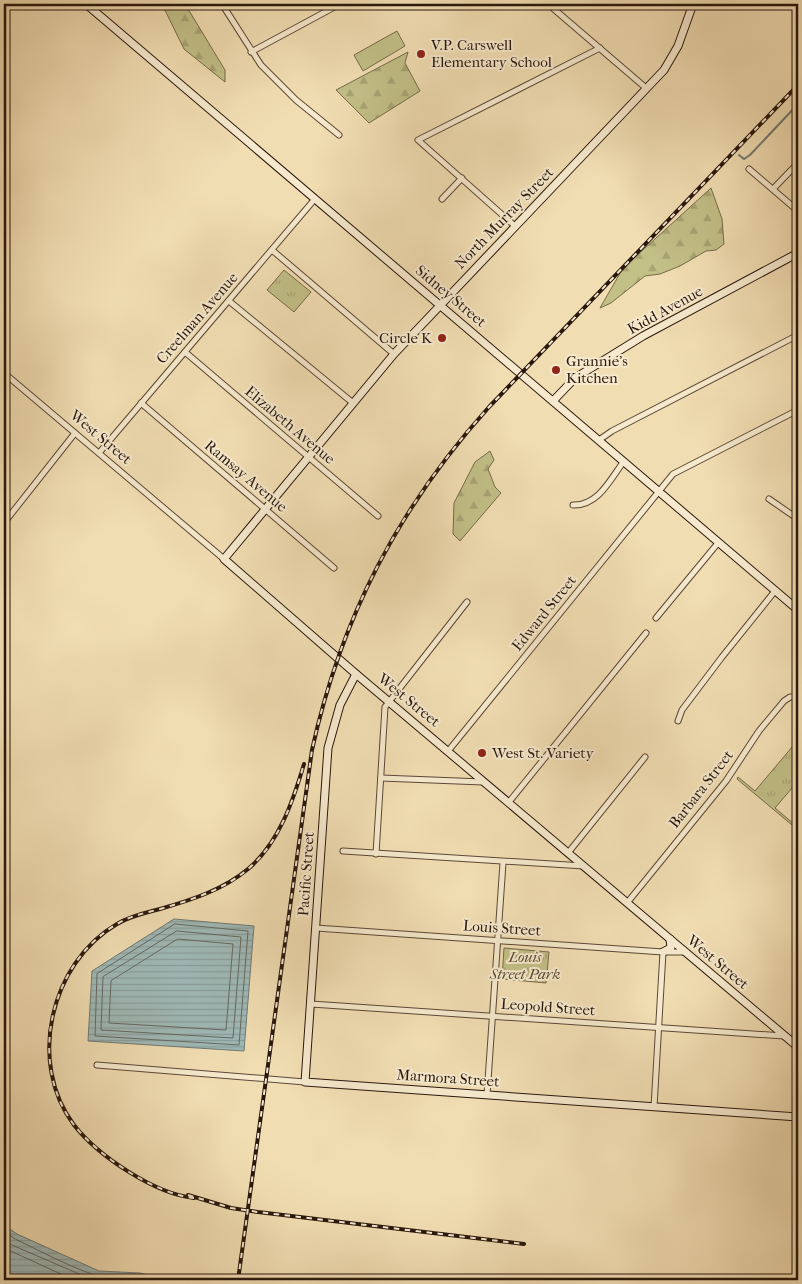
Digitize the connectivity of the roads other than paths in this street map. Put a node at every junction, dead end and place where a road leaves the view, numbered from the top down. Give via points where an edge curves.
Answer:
1 (86, 4) edge
2 (222, 4) edge
3 (340, 4) edge
4 (548, 4) edge
5 (693, 4) edge
6 (600, 48) junction
7 (251, 52) junction
8 (646, 88) junction
9 (339, 135) dead end
10 (798, 163) edge
11 (748, 169) dead end
12 (462, 178) junction
13 (773, 189) junction
14 (442, 199) dead end
15 (314, 200) junction
16 (798, 211) edge
17 (515, 226) junction
18 (272, 250) junction
19 (798, 254) edge
20 (228, 301) junction
21 (441, 304) junction
22 (798, 335) edge
23 (185, 352) junction
24 (394, 354) junction
25 (4, 373) edge
26 (553, 402) junction
27 (353, 403) junction
28 (141, 404) junction
29 (798, 410) edge
30 (75, 433) junction
31 (599, 440) junction
32 (99, 453) junction
33 (308, 457) junction
34 (624, 461) junction
35 (658, 490) junction
36 (769, 499) dead end
37 (572, 505) dead end
38 (264, 509) junction
39 (378, 516) dead end
40 (798, 519) edge
41 (4, 523) edge
42 (718, 542) junction
43 (224, 559) junction
44 (334, 568) dead end
45 (775, 591) junction
46 (467, 602) dead end
47 (798, 610) edge
48 (656, 618) dead end
49 (646, 633) dead end
50 (356, 674) junction
51 (798, 697) edge
52 (388, 700) junction
53 (678, 721) dead end
54 (449, 750) junction
55 (645, 757) dead end
56 (381, 778) junction
57 (484, 782) junction
58 (509, 802) junction
59 (343, 851) dead end
60 (568, 853) junction
61 (376, 854) junction
62 (504, 862) junction
63 (584, 866) junction
64 (626, 903) junction
65 (316, 928) junction
66 (670, 939) junction
67 (498, 940) junction
68 (663, 952) junction
69 (685, 952) junction
70 (311, 1004) junction
71 (492, 1016) junction
72 (658, 1027) junction
73 (784, 1036) junction
74 (798, 1047) edge
75 (97, 1066) dead end
76 (305, 1082) junction
77 (486, 1095) junction
78 (654, 1107) junction
79 (798, 1117) edge

1 - 15 street, Sidney Street
2 - 7 street
3 - 7 street
4 - 6 street
5 - 8 street, North Murray Street via 672,58
6 - 8 street
6 - 12 street via 418,140
7 - 9 street via 296,100
8 - 17 street, North Murray Street
10 - 13 street
11 - 13 street
12 - 14 street
12 - 17 street
13 - 16 street
15 - 18 street, Creelman Avenue
15 - 21 street, Sidney Street
17 - 21 street, North Murray Street
18 - 20 street, Creelman Avenue
18 - 24 street
19 - 26 street, Kidd Avenue via 643,336 575,378
20 - 23 street, Creelman Avenue
20 - 27 street
21 - 24 street, North Murray Street
21 - 26 street, Sidney Street
22 - 31 street
23 - 28 street, Creelman Avenue
23 - 33 street, Elizabeth Avenue
24 - 27 street, North Murray Street
25 - 30 street, West Street
26 - 31 street, Sidney Street
27 - 33 street, North Murray Street
28 - 32 street, Creelman Avenue
28 - 38 street, Ramsay Avenue
29 - 35 street, Edward Street via 673,474
30 - 32 street, West Street
30 - 41 street
31 - 34 street, Sidney Street
32 - 43 street, West Street
33 - 38 street, North Murray Street
33 - 39 street, Elizabeth Avenue
34 - 35 street, Sidney Street
34 - 37 street via 593,499 585,505
35 - 42 street, Sidney Street
35 - 54 street, Edward Street
36 - 40 street
38 - 43 street, North Murray Street
38 - 44 street, Ramsay Avenue
42 - 45 street, Sidney Street
42 - 48 street
43 - 50 street, West Street
45 - 47 street, Sidney Street
45 - 53 street via 682,710
46 - 52 street
49 - 58 street
50 - 52 street, West Street
50 - 65 street, Pacific Street via 340,705 328,748
51 - 64 street, Barbara Street via 790,697 759,731 726,781
52 - 54 street, West Street
52 - 56 street
54 - 57 street, West Street
55 - 60 street
56 - 57 street
56 - 61 street
57 - 58 street, West Street
58 - 60 street, West Street
59 - 61 street
60 - 63 street, West Street
61 - 62 street
62 - 63 street
62 - 67 street
63 - 64 street, West Street
64 - 66 street, West Street
65 - 67 street, Louis Street
65 - 70 street, Pacific Street
66 - 68 street via 671,948
66 - 69 street, West Street
67 - 68 street, Louis Street
67 - 71 street
68 - 69 street, Louis Street
68 - 72 street
69 - 73 street, West Street
70 - 71 street, Leopold Street
70 - 76 street, Pacific Street
71 - 72 street, Leopold Street
71 - 77 street
72 - 73 street, Leopold Street
72 - 78 street
73 - 74 street, West Street
75 - 76 street, Marmora Street
76 - 77 street, Marmora Street
77 - 78 street, Marmora Street
78 - 79 street, Marmora Street

